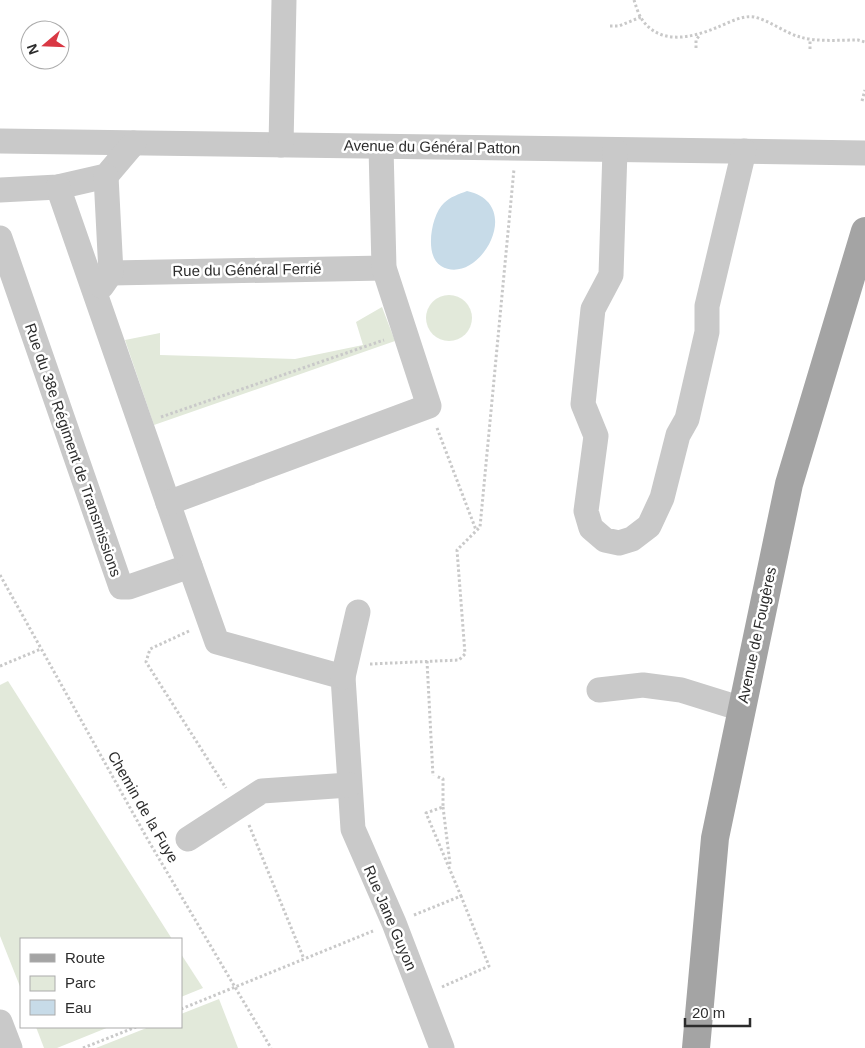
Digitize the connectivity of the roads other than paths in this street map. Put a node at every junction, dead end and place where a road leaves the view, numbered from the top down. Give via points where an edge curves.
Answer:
1 (284, 0) edge
2 (0, 141) edge
3 (134, 143) junction
4 (281, 145) junction
5 (381, 146) junction
6 (615, 150) junction
7 (744, 151) junction
8 (865, 153) edge
9 (106, 176) junction
10 (58, 187) junction
11 (0, 190) edge
12 (865, 231) edge
13 (0, 238) edge
14 (384, 268) junction
15 (111, 273) junction
16 (96, 295) junction
17 (168, 504) junction
18 (190, 566) junction
19 (358, 612) dead end
20 (344, 671) junction
21 (599, 690) dead end
22 (742, 708) junction
23 (349, 786) junction
24 (188, 839) dead end
25 (0, 1022) edge
26 (10, 1048) edge
27 (442, 1048) edge
28 (696, 1048) edge

1 - 4 street
2 - 3 street, Avenue du Général Patton
3 - 4 street, Avenue du Général Patton
3 - 9 street
4 - 5 street, Avenue du Général Patton
5 - 6 street, Avenue du Général Patton
5 - 14 street
6 - 7 street, Avenue du Général Patton
6 - 7 street via 611,275 593,309 583,404 596,436 586,511 591,528 605,540 619,543 632,539 649,526 662,498 678,435 687,419 707,332 707,306
7 - 8 street, Avenue du Général Patton
9 - 10 street
9 - 15 street
10 - 11 street
10 - 16 street
12 - 22 main road, Avenue de Fougères via 789,484
13 - 18 street, Rue du 38e Régiment de Transmissions via 121,587
14 - 15 street, Rue du Général Ferrié
14 - 17 street via 428,406
15 - 16 street
16 - 17 street
17 - 18 street
18 - 20 street via 217,642
19 - 20 street, Rue Jane Guyon
20 - 23 street, Rue Jane Guyon
21 - 22 street via 643,685 671,688
22 - 28 main road, Avenue de Fougères via 715,838
23 - 24 street via 262,791
23 - 27 street, Rue Jane Guyon via 353,829 394,923
25 - 26 street

